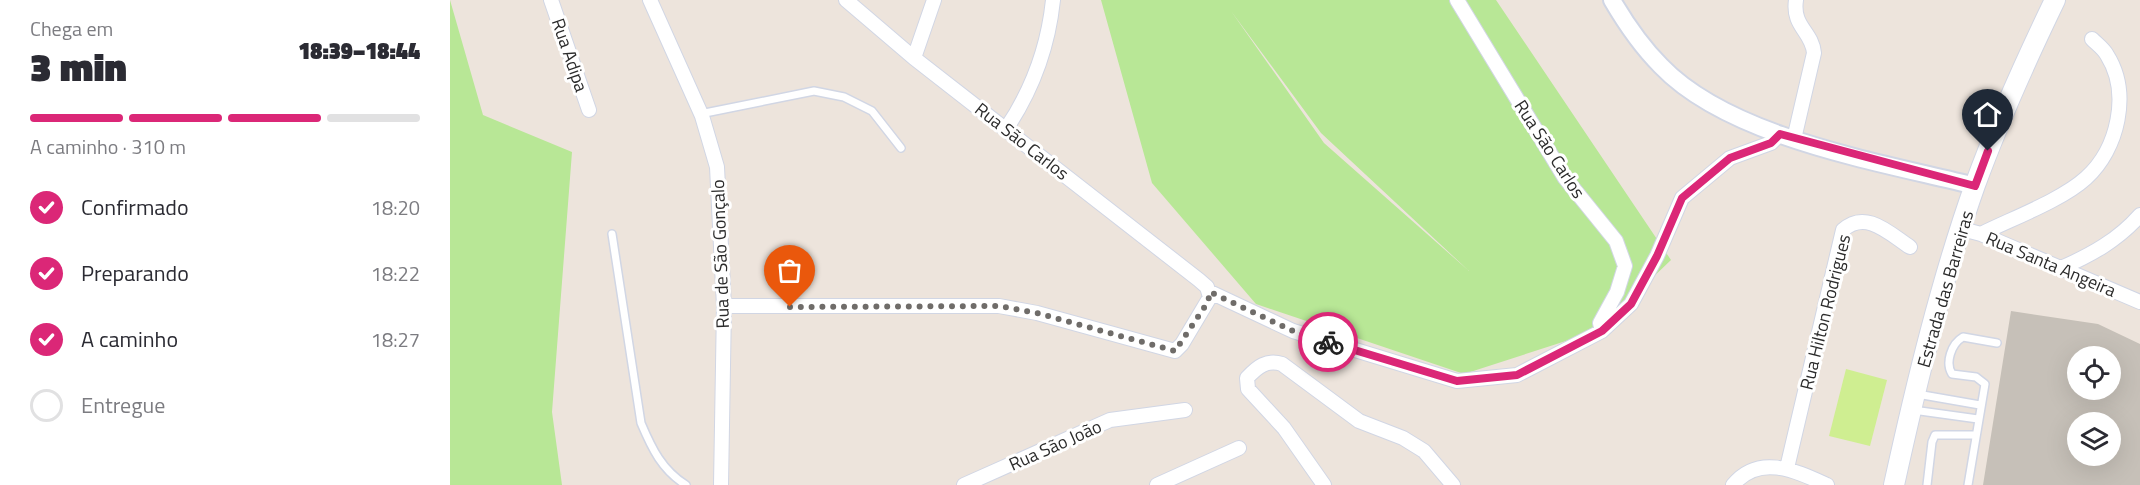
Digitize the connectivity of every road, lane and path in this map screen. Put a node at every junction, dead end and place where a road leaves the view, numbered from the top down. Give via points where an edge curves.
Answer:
1 (551, 0) edge
2 (650, 0) edge
3 (846, 0) edge
4 (934, 0) edge
5 (1053, 0) edge
6 (1456, 0) edge
7 (1612, 0) edge
8 (1796, 0) edge
9 (2055, 0) edge
10 (2092, 39) dead end
11 (914, 58) junction
12 (589, 110) dead end
13 (700, 114) junction
14 (1006, 129) junction
15 (1787, 137) junction
16 (902, 148) dead end
17 (1975, 186) junction
18 (2140, 215) edge
19 (1962, 229) junction
20 (612, 234) dead end
21 (1981, 234) junction
22 (1910, 247) dead end
23 (2061, 268) junction
24 (1210, 292) junction
25 (2140, 302) edge
26 (724, 306) junction
27 (1602, 331) junction
28 (1997, 343) dead end
29 (1913, 401) junction
30 (1980, 405) junction
31 (1185, 410) dead end
32 (1978, 419) junction
33 (1975, 435) junction
34 (1239, 448) dead end
35 (1787, 468) junction
36 (686, 485) edge
37 (721, 485) edge
38 (964, 485) edge
39 (1157, 485) edge
40 (1324, 485) edge
41 (1454, 485) edge
42 (1733, 485) edge
43 (1827, 485) edge
44 (1894, 485) edge
45 (1927, 485) edge
46 (1968, 485) edge

1 - 12 street, Rua Adipa
2 - 13 street, Rua de São Gonçalo
3 - 11 street, Rua São Carlos
4 - 11 street
5 - 14 street via 1050,26 1034,81
6 - 27 street, Rua São Carlos via 1565,178 1616,241 1625,266 1617,292 1600,323
7 - 15 street via 1643,46 1670,74 1716,108
8 - 15 street via 1795,18 1812,43 1814,53
9 - 17 main road, Estrada das Barreiras
10 - 21 street via 2107,55 2121,105 2106,151 2087,177 2066,191
11 - 14 street, Rua São Carlos
13 - 16 lane via 814,92 844,97 872,111
13 - 26 street, Rua de São Gonçalo via 717,167
14 - 24 street, Rua São Carlos
15 - 17 street
15 - 27 street via 1730,158 1682,198 1631,304
17 - 19 main road, Estrada das Barreiras
18 - 23 street via 2126,231 2092,255
19 - 21 street, Rua Santa Angeira
19 - 29 main road, Estrada das Barreiras
20 - 36 lane via 641,423 653,451 670,475
21 - 23 street, Rua Santa Angeira
22 - 35 street, Rua Hilton Rodrigues via 1871,222 1860,221 1844,230
23 - 25 street, Rua Santa Angeira
24 - 26 street via 1208,302 1175,351 999,306
24 - 27 street via 1293,331 1457,381 1517,375
26 - 37 street, Rua de São Gonçalo
28 - 30 lane via 1963,337 1948,360 1952,374 1976,377 1985,384
29 - 30 lane
29 - 32 lane
29 - 44 main road, Estrada das Barreiras
30 - 32 lane
31 - 38 street, Rua São João via 1110,420
32 - 33 lane
33 - 45 lane via 1935,435
33 - 46 lane
34 - 39 street
35 - 42 street via 1758,467
35 - 43 street
40 - 41 street via 1284,429 1248,388 1247,378 1267,363 1275,362 1297,374 1359,422 1403,438 1424,451

